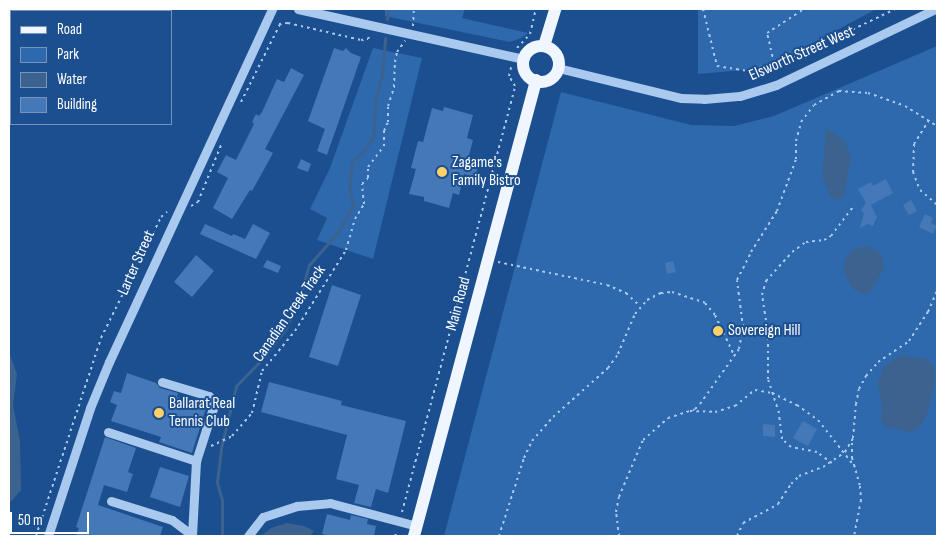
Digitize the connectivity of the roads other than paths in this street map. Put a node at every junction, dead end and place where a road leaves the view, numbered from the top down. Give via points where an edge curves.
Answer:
1 (272, 9) edge
2 (298, 9) edge
3 (555, 9) edge
4 (935, 9) edge
5 (544, 46) junction
6 (519, 59) junction
7 (558, 68) junction
8 (536, 80) junction
9 (162, 382) dead end
10 (108, 432) dead end
11 (196, 461) junction
12 (111, 501) dead end
13 (415, 531) edge
14 (48, 536) edge
15 (192, 536) edge
16 (248, 536) edge

1 - 14 street, Larter Street via 106,369
2 - 6 street
3 - 5 main road
4 - 7 street, Elsworth Street West via 776,85 740,96 681,98
5 - 6 main road via 530,50
5 - 7 main road via 556,54
6 - 8 main road via 526,72
7 - 8 main road via 549,79
8 - 13 main road, Main Road
9 - 11 street via 209,396 213,408
10 - 11 street
11 - 15 street
12 - 15 street via 172,520
13 - 16 street via 399,521 330,503 297,506 263,517

